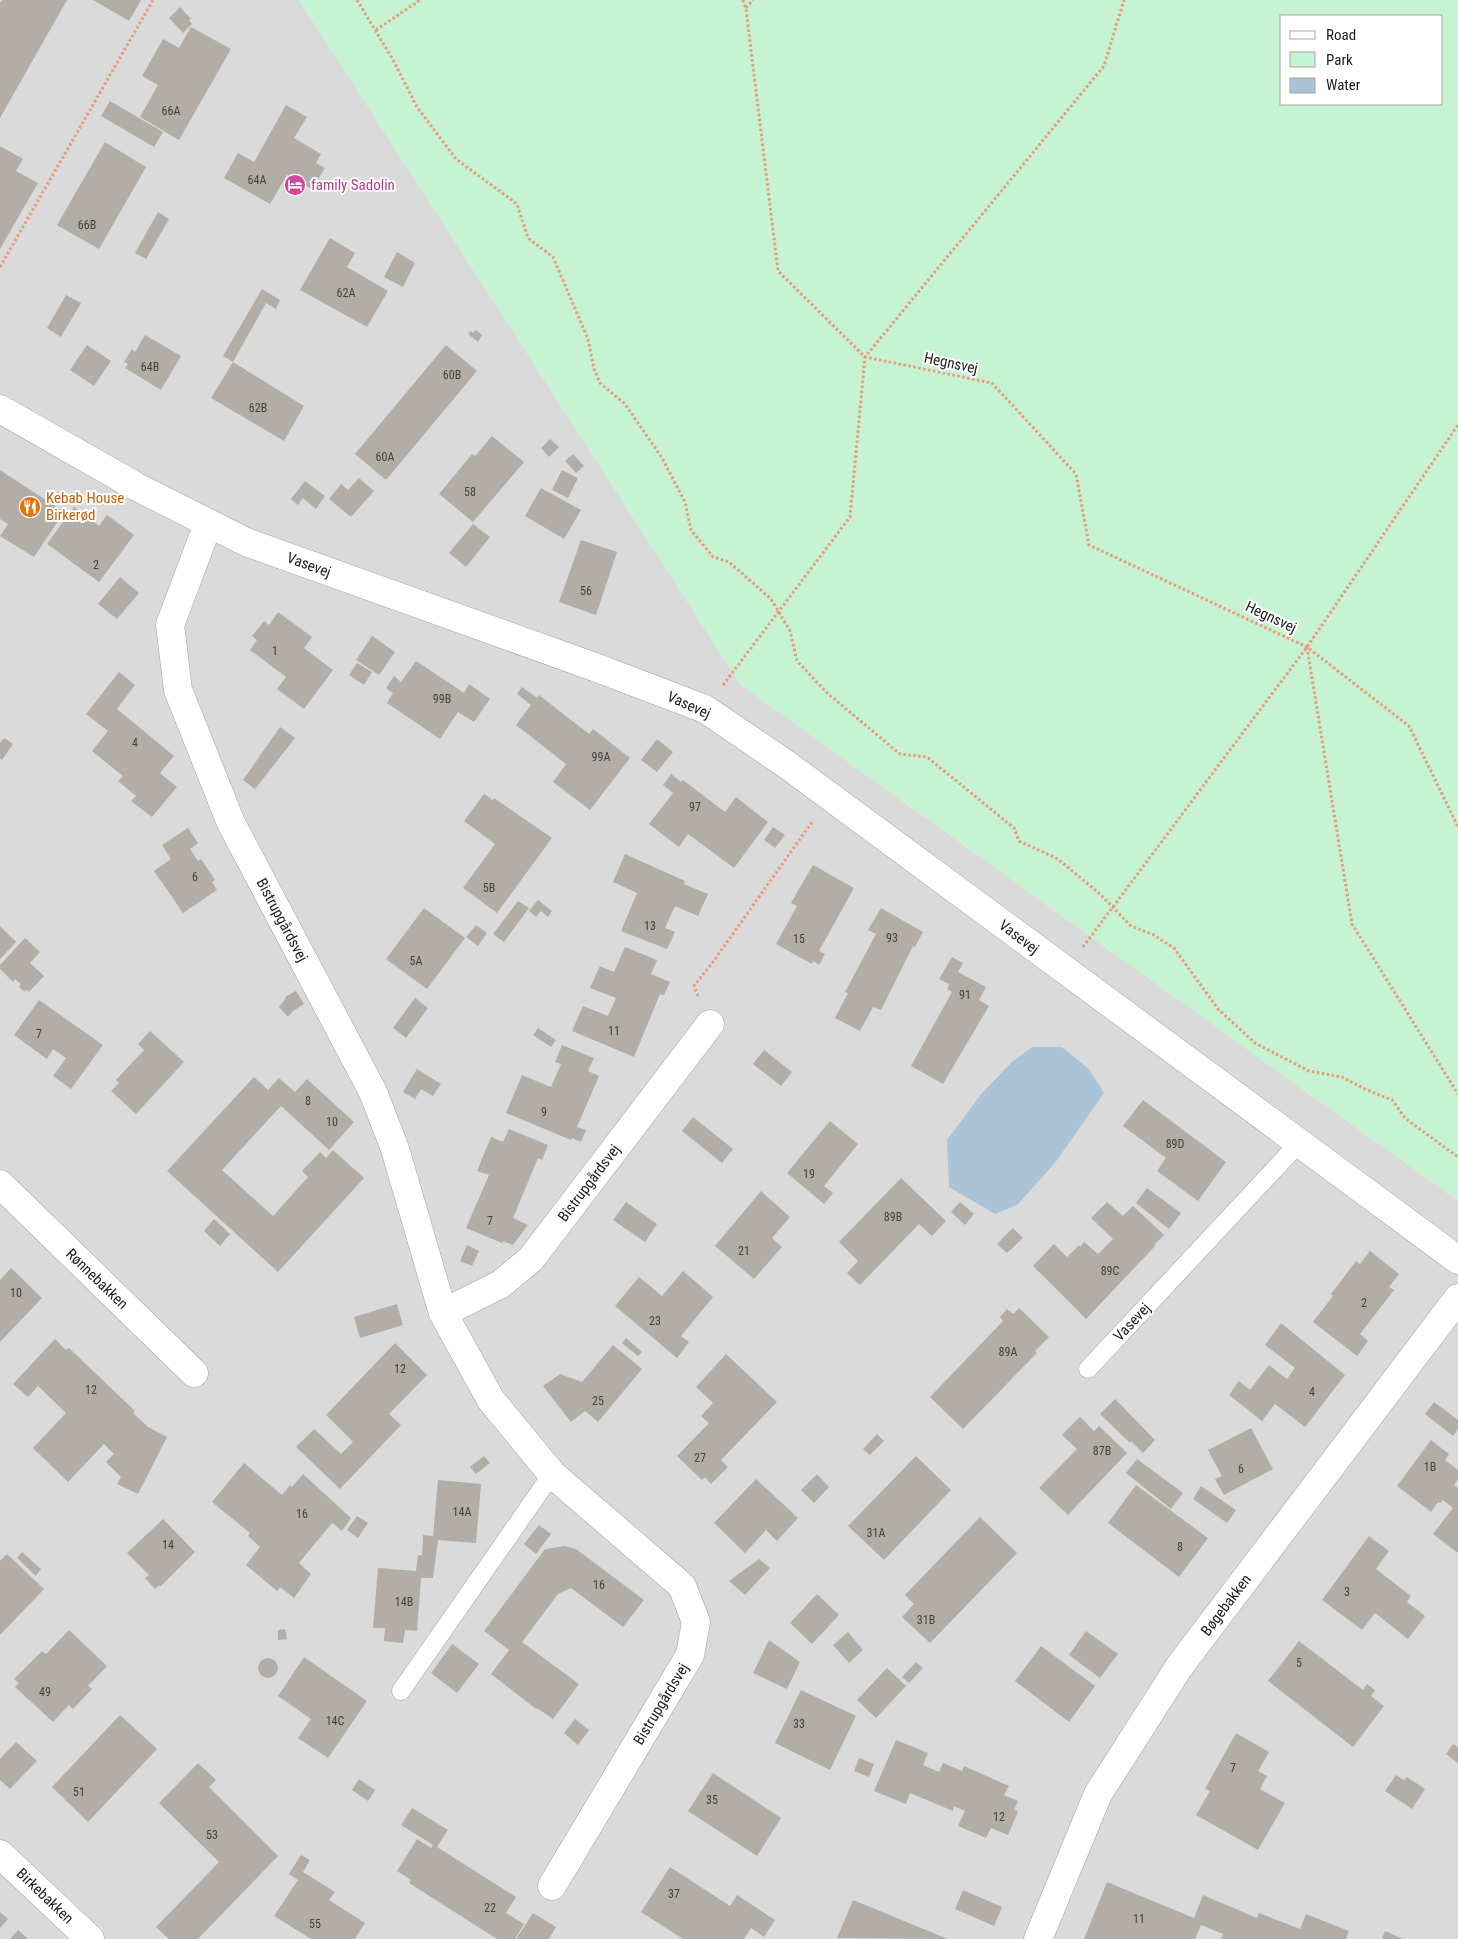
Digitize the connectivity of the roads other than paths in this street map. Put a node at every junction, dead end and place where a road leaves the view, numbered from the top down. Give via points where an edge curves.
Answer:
1 (0, 409) edge
2 (208, 524) junction
3 (710, 1024) road end
4 (1298, 1144) junction
5 (0, 1184) edge
6 (1458, 1260) edge
7 (1458, 1298) edge
8 (443, 1312) junction
9 (1088, 1369) dead end
10 (194, 1373) dead end
11 (552, 1474) junction
12 (401, 1691) dead end
13 (0, 1854) edge
14 (552, 1886) dead end
15 (90, 1939) edge
16 (1038, 1939) edge

1 - 2 street, Vasevej
2 - 4 street, Vasevej via 255,546 705,709 830,796
2 - 8 street, Bistrupgårdsvej via 170,625 178,690 231,822 373,1092 395,1149
3 - 8 street, Bistrupgårdsvej via 531,1259 501,1284
4 - 6 street, Vasevej
4 - 9 lane, Vasevej
5 - 10 street, Rønnebakken
7 - 16 street, Bøgebakken via 1179,1667 1098,1794
8 - 11 street, Bistrupgårdsvej via 491,1400
11 - 12 lane
11 - 14 street, Bistrupgårdsvej via 682,1586 696,1622 690,1655
13 - 15 street, Birkebakken

